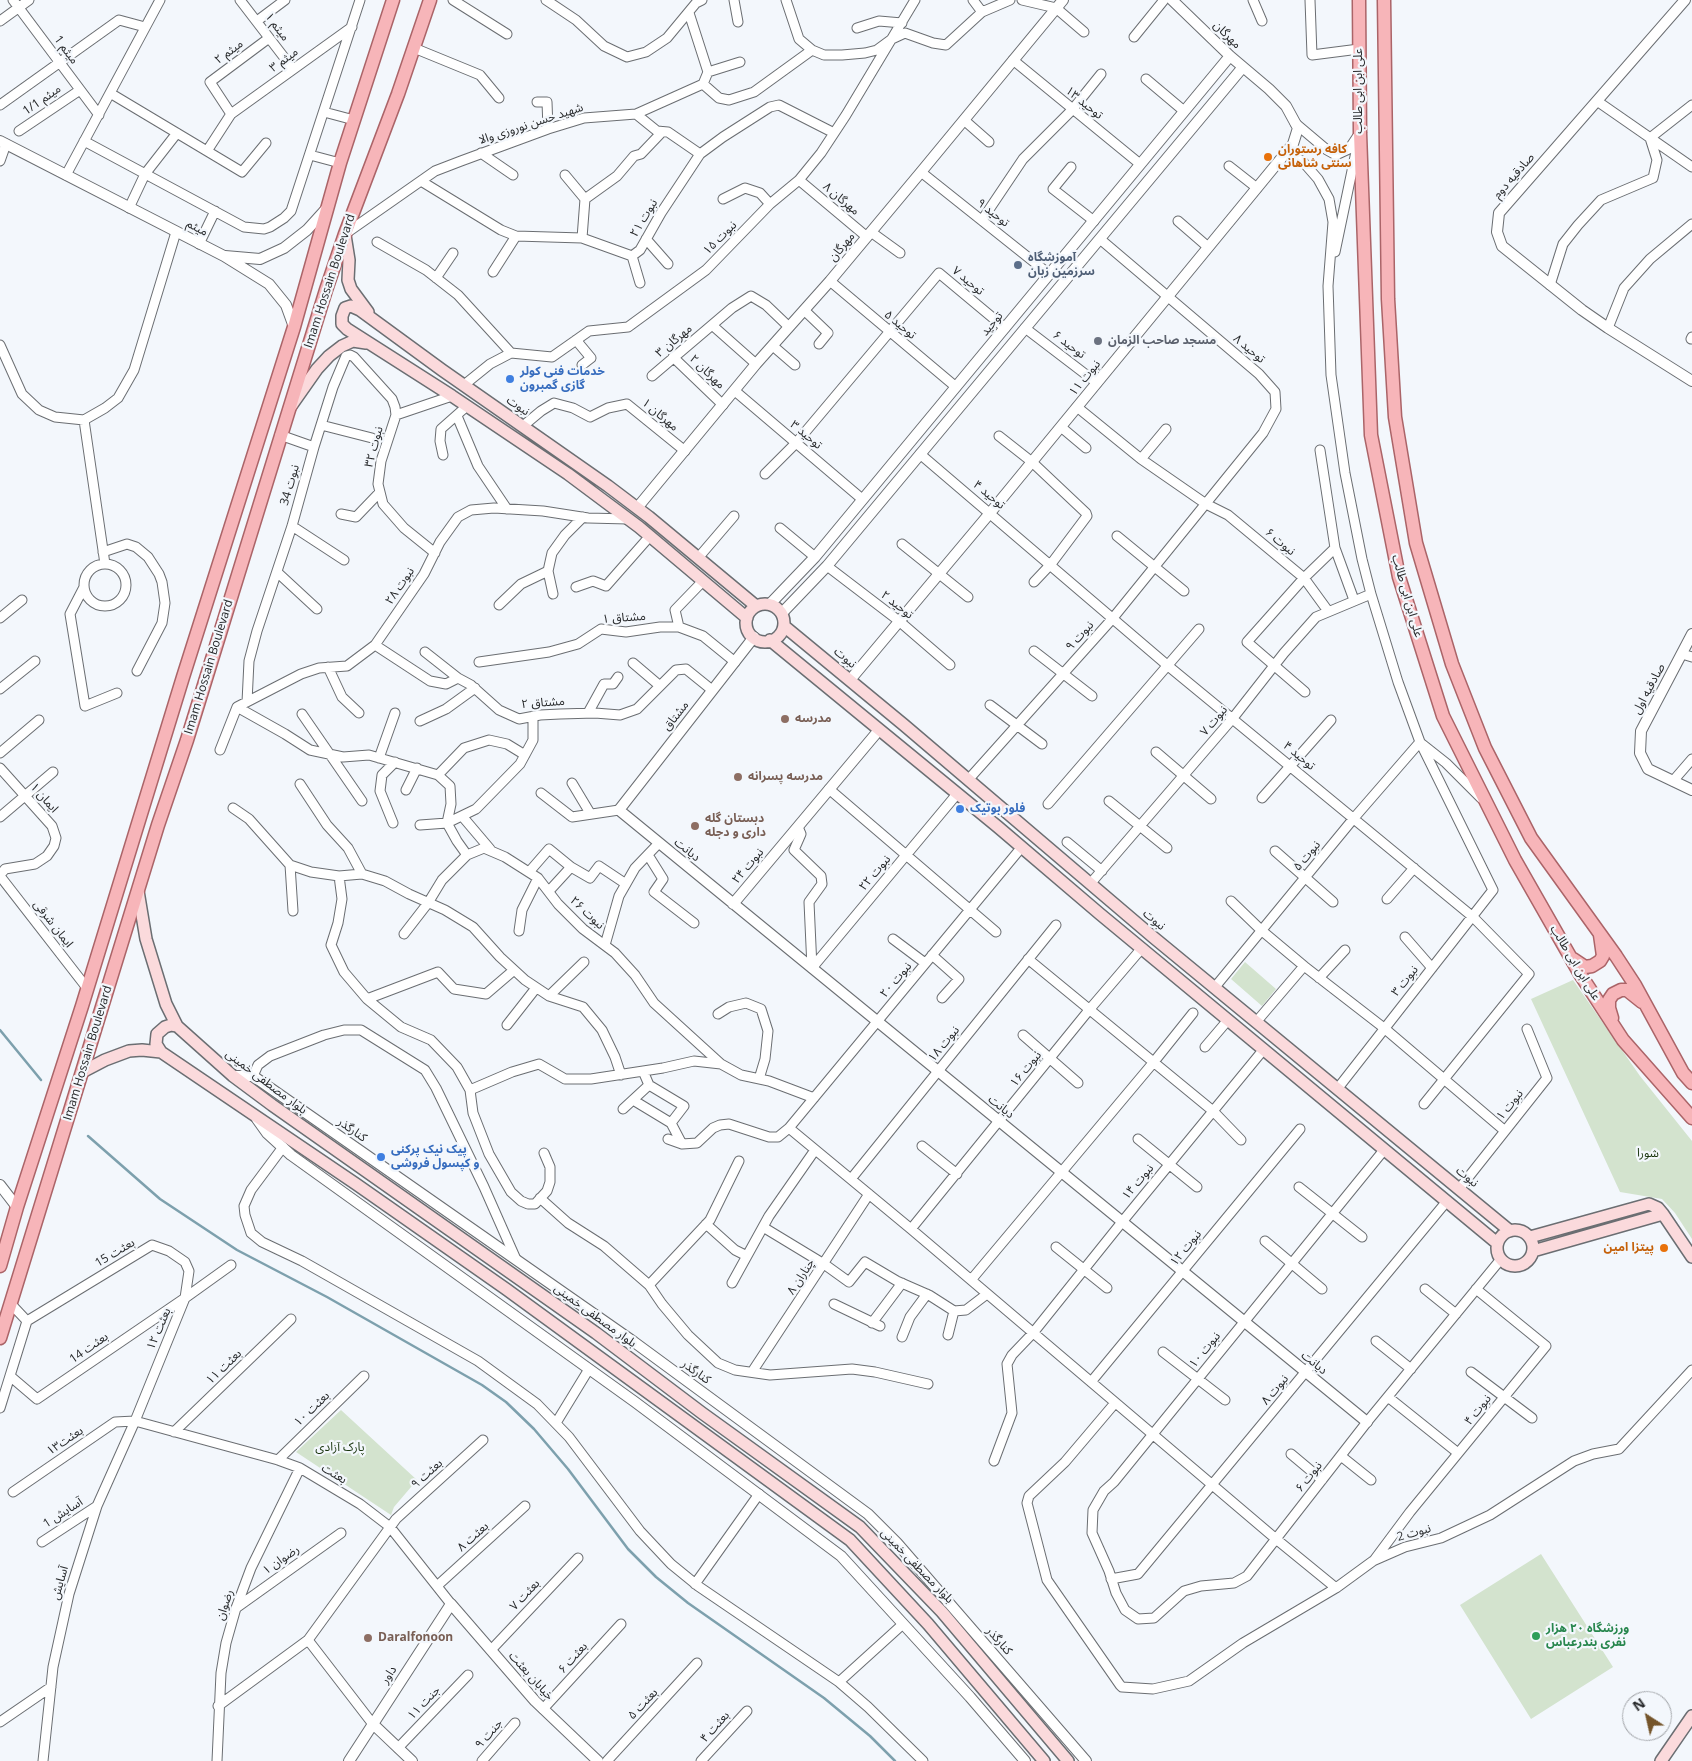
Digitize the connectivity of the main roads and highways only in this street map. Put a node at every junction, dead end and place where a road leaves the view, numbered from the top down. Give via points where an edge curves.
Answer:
1 (392, 0) edge
2 (430, 0) edge
3 (1359, 0) edge
4 (1384, 0) edge
5 (344, 234) junction
6 (380, 324) junction
7 (369, 345) junction
8 (288, 411) junction
9 (746, 597) junction
10 (756, 606) junction
11 (737, 608) junction
12 (747, 618) junction
13 (784, 626) junction
14 (770, 640) junction
15 (968, 780) junction
16 (957, 794) junction
17 (138, 891) junction
18 (1600, 933) junction
19 (1153, 937) junction
20 (1142, 948) junction
21 (1571, 958) junction
22 (1647, 1007) junction
23 (177, 1026) junction
24 (1617, 1030) junction
25 (161, 1052) junction
26 (82, 1072) junction
27 (1692, 1084) edge
28 (1692, 1118) edge
29 (1395, 1136) junction
30 (1384, 1150) junction
31 (1663, 1214) junction
32 (1510, 1230) junction
33 (1530, 1237) junction
34 (1497, 1243) junction
35 (1533, 1251) junction
36 (1692, 1257) edge
37 (0, 1266) edge
38 (0, 1338) edge
39 (1692, 1716) edge
40 (1044, 1761) edge
41 (1068, 1761) edge
42 (1661, 1761) edge

1 - 37 main road, Imam Hossain Boulevard via 326,209 294,327
2 - 5 main road, Imam Hossain Boulevard
3 - 21 main road, علی ابن ابی طالب via 1360,133 1371,435 1399,577 1443,716 1515,860
4 - 18 main road, علی ابن ابی طالب via 1388,299 1395,416 1416,543 1452,664 1485,748 1531,838
5 - 6 main road via 351,289
5 - 8 main road, Imam Hossain Boulevard
6 - 7 main road via 351,306 345,308 342,324
6 - 9 main road, نبوت via 637,508
7 - 8 main road via 364,341 353,342 329,356
7 - 11 main road via 568,474
8 - 17 main road, Imam Hossain Boulevard
9 - 10 main road, نبوت
9 - 11 main road
10 - 12 main road
10 - 13 main road via 770,604 777,608 782,613
11 - 12 main road
12 - 14 main road via 749,632 754,637 760,641
13 - 14 main road via 780,634
13 - 15 main road, نبوت
14 - 16 main road
15 - 16 main road
15 - 19 main road, نبوت
16 - 20 main road
17 - 23 main road, بلوار مصطفی خمینی via 148,948 166,1004
17 - 26 main road, Imam Hossain Boulevard
18 - 21 main road via 1603,956 1600,961 1585,967
18 - 22 main road, علی ابن ابی طالب
19 - 20 main road
19 - 29 main road, نبوت
20 - 30 main road
21 - 24 main road, علی ابن ابی طالب
22 - 24 main road via 1627,990 1613,994 1609,1008
22 - 27 main road, علی ابن ابی طالب
23 - 25 main road via 165,1027 156,1034 156,1044
23 - 41 main road, بلوار مصطفی خمینی via 233,1076 596,1333 860,1526 942,1612
24 - 28 main road, علی ابن ابی طالب
25 - 26 main road via 129,1051
25 - 40 main road via 506,1289 850,1540 928,1624
26 - 38 main road, Imam Hossain Boulevard
29 - 30 main road
29 - 32 main road, نبوت
30 - 34 main road
31 - 33 main road via 1649,1204
31 - 35 main road
31 - 36 main road
32 - 33 main road via 1520,1230
32 - 34 main road
33 - 35 main road
34 - 35 main road via 1500,1259 1512,1266 1526,1263
39 - 42 main road

